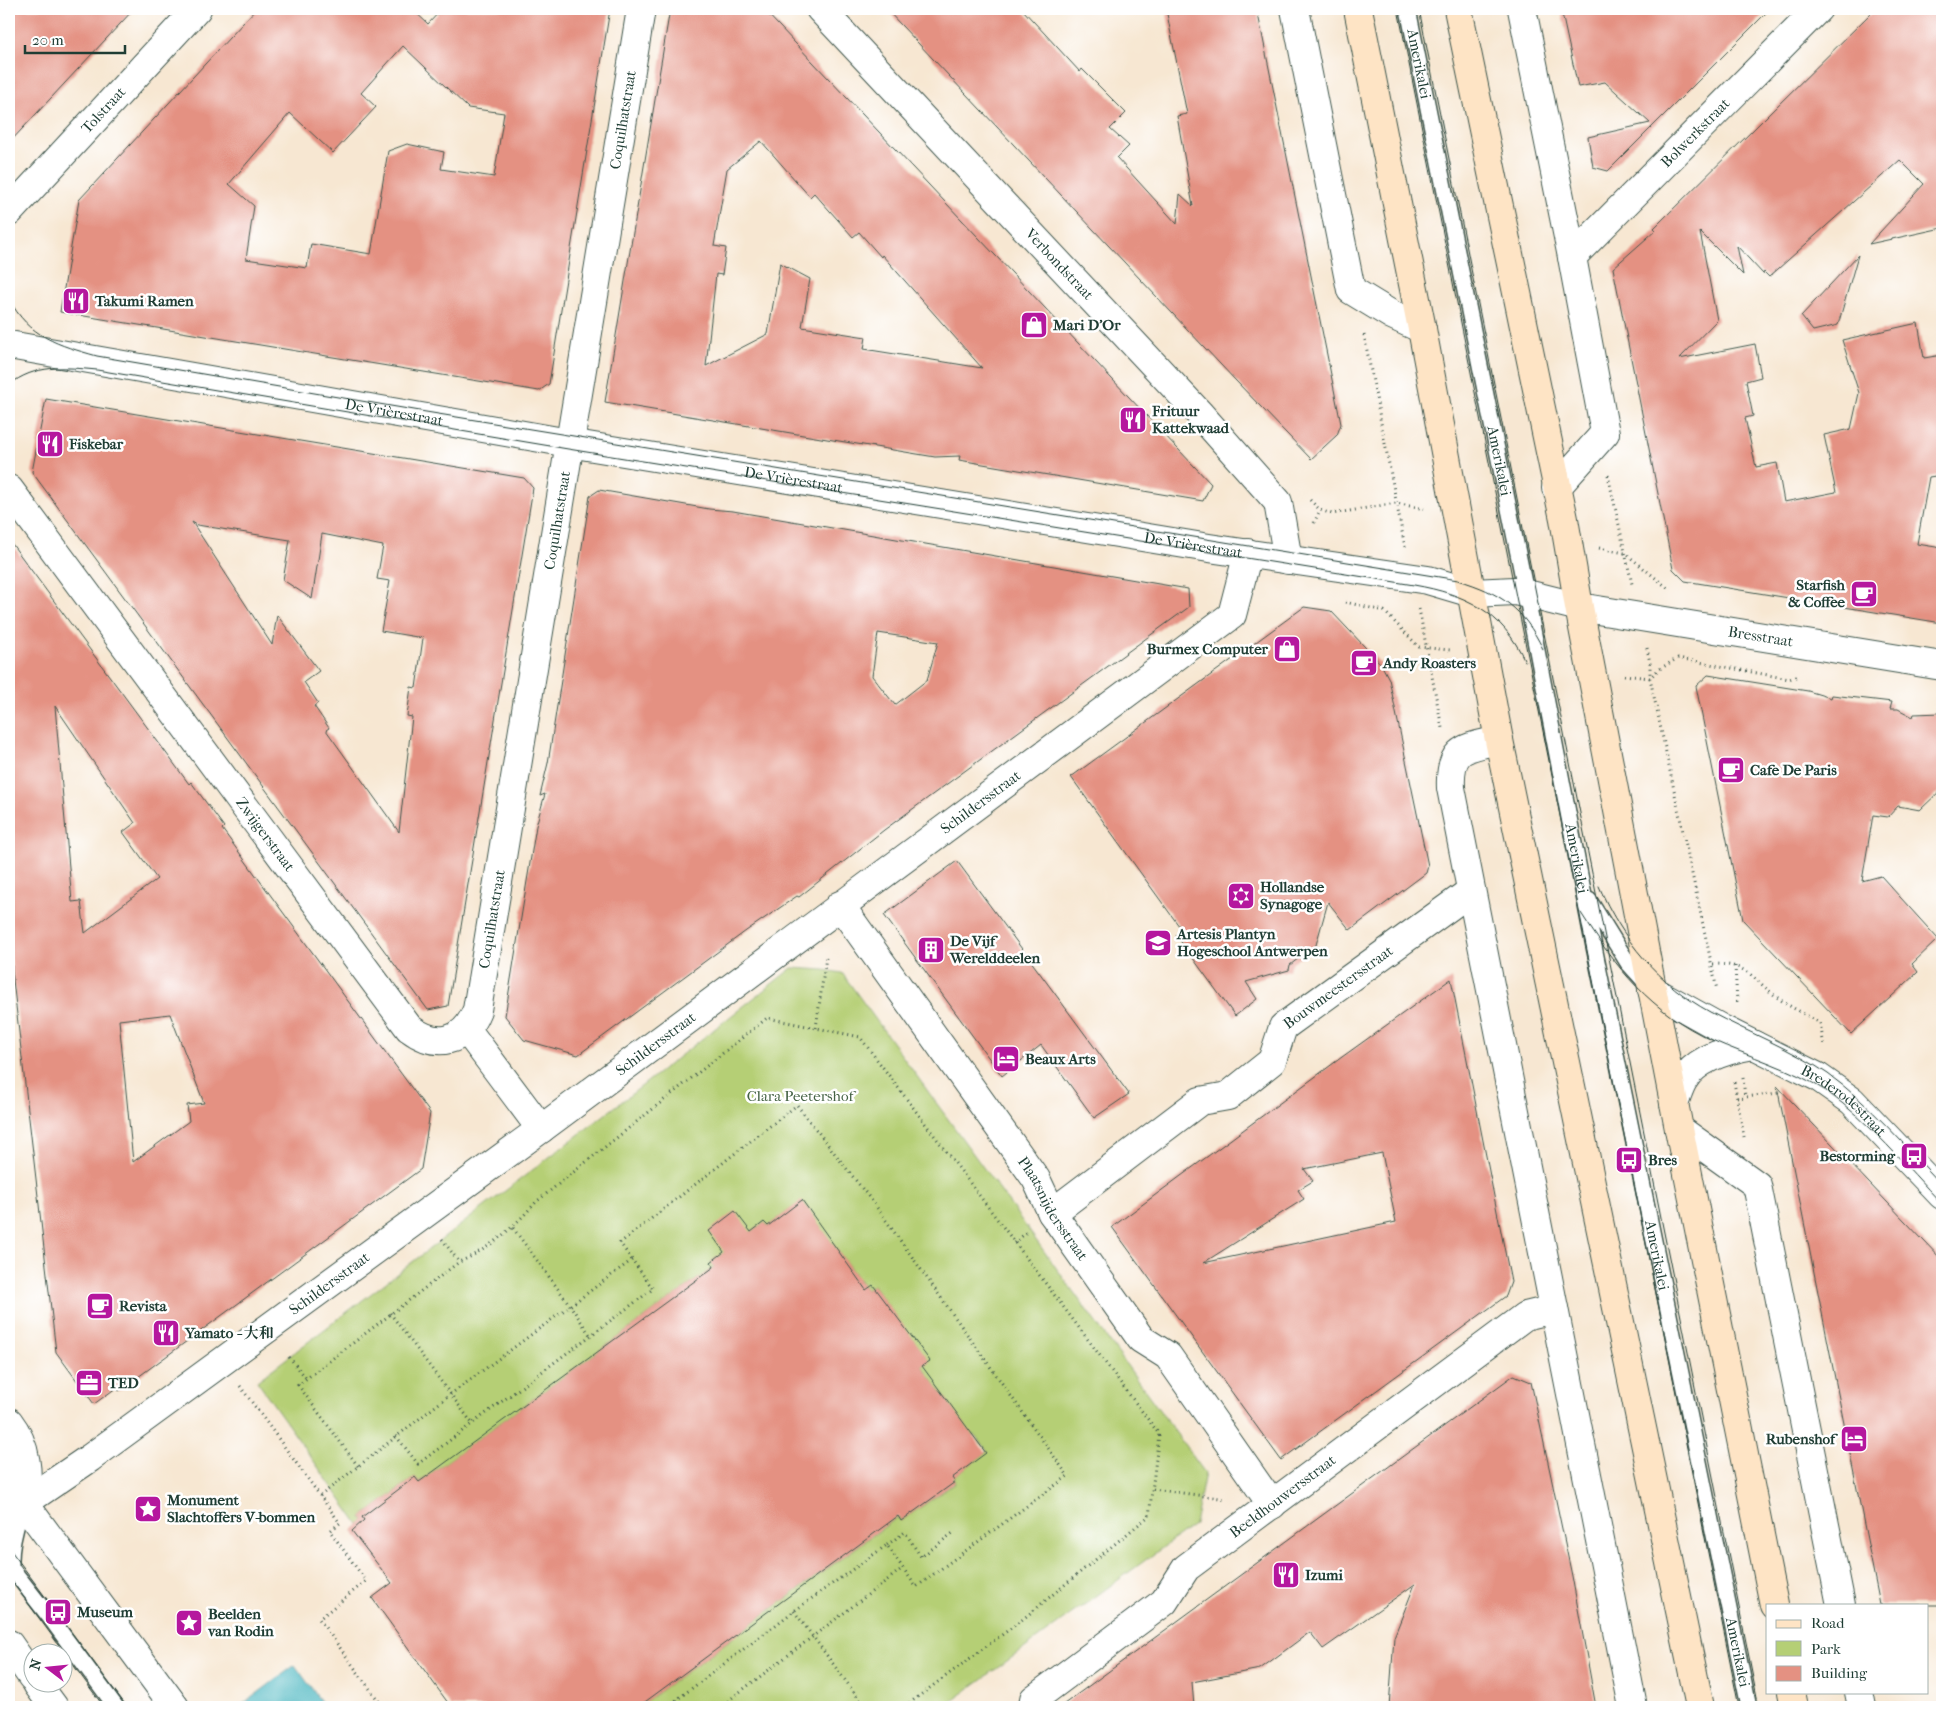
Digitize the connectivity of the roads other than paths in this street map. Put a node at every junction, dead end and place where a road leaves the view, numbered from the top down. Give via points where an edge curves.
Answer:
1 (197, 9) edge
2 (640, 9) edge
3 (820, 9) edge
4 (1295, 9) edge
5 (1358, 9) edge
6 (1408, 9) edge
7 (1458, 9) edge
8 (1522, 9) edge
9 (1818, 9) edge
10 (9, 212) edge
11 (1572, 257) junction
12 (1422, 329) junction
13 (9, 345) edge
14 (569, 443) junction
15 (1556, 488) junction
16 (9, 489) edge
17 (1248, 553) junction
18 (1288, 560) junction
19 (1472, 594) junction
20 (1526, 594) junction
21 (1579, 607) junction
22 (1942, 666) edge
23 (1498, 740) junction
24 (1583, 890) junction
25 (1471, 891) junction
26 (840, 905) junction
27 (1652, 990) junction
28 (467, 1030) junction
29 (1754, 1045) junction
30 (1676, 1116) junction
31 (541, 1129) junction
32 (1942, 1195) edge
33 (1052, 1213) junction
34 (1554, 1309) junction
35 (9, 1422) edge
36 (24, 1503) junction
37 (1272, 1505) junction
38 (10, 1566) edge
39 (1774, 1604) edge
40 (1841, 1604) edge
41 (9, 1644) edge
42 (22, 1663) edge
43 (44, 1694) edge
44 (1792, 1694) edge
45 (1859, 1694) edge
46 (54, 1707) edge
47 (116, 1707) edge
48 (175, 1707) edge
49 (1034, 1707) edge
50 (1633, 1707) edge
51 (1700, 1707) edge
52 (1749, 1707) edge
53 (1795, 1707) edge
54 (1862, 1707) edge

1 - 10 street, Tolstraat
2 - 14 street, Coquilhatstraat
3 - 18 street, Verbondstraat via 1199,413 1278,502
4 - 12 street via 1350,290
5 - 12 main road
6 - 20 lane, Amerikalei
7 - 15 main road
8 - 11 street
9 - 11 street, Bolwerkstraat
11 - 15 street via 1605,433
12 - 19 main road
13 - 14 street, De Vrièrestraat
14 - 17 street, De Vrièrestraat
14 - 28 street, Coquilhatstraat via 477,1010
15 - 21 main road
16 - 28 street, Zwijgerstraat via 408,1028 431,1040 446,1040
17 - 18 street, De Vrièrestraat
17 - 26 street, Schildersstraat via 1232,616
18 - 19 street, De Vrièrestraat via 1428,580
19 - 20 street, De Vrièrestraat via 1515,591
19 - 23 main road
20 - 21 street, De Vrièrestraat
20 - 24 lane, Amerikalei
21 - 22 street, Bresstraat
21 - 27 main road
23 - 25 street via 1466,748 1451,768 1451,788
23 - 51 main road
24 - 27 lane, Brederodestraat via 1628,962
24 - 52 lane, Amerikalei
25 - 33 street, Bouwmeestersstraat via 1283,1027 1272,1062 1228,1096 1200,1100
25 - 34 street
26 - 31 street, Schildersstraat
26 - 33 street, Plaatsnijdersstraat via 1036,1179
27 - 29 street, Brederodestraat
27 - 30 main road
28 - 31 street
29 - 30 street via 1734,1048 1697,1065 1683,1080
29 - 32 street, Brederodestraat via 1818,1076 1852,1101
30 - 39 main road
30 - 40 street via 1757,1185
31 - 36 street, Schildersstraat
33 - 37 street, Plaatsnijdersstraat via 1141,1339 1168,1356
34 - 37 street, Beeldhouwersstraat via 1525,1316
34 - 50 street
35 - 36 street via 24,1451 27,1489
36 - 38 lane via 10,1550
36 - 48 street
37 - 49 street, Beeldhouwersstraat via 1186,1568 1164,1602 1034,1699
38 - 47 lane
41 - 42 street
43 - 46 street
44 - 53 main road
45 - 54 street

